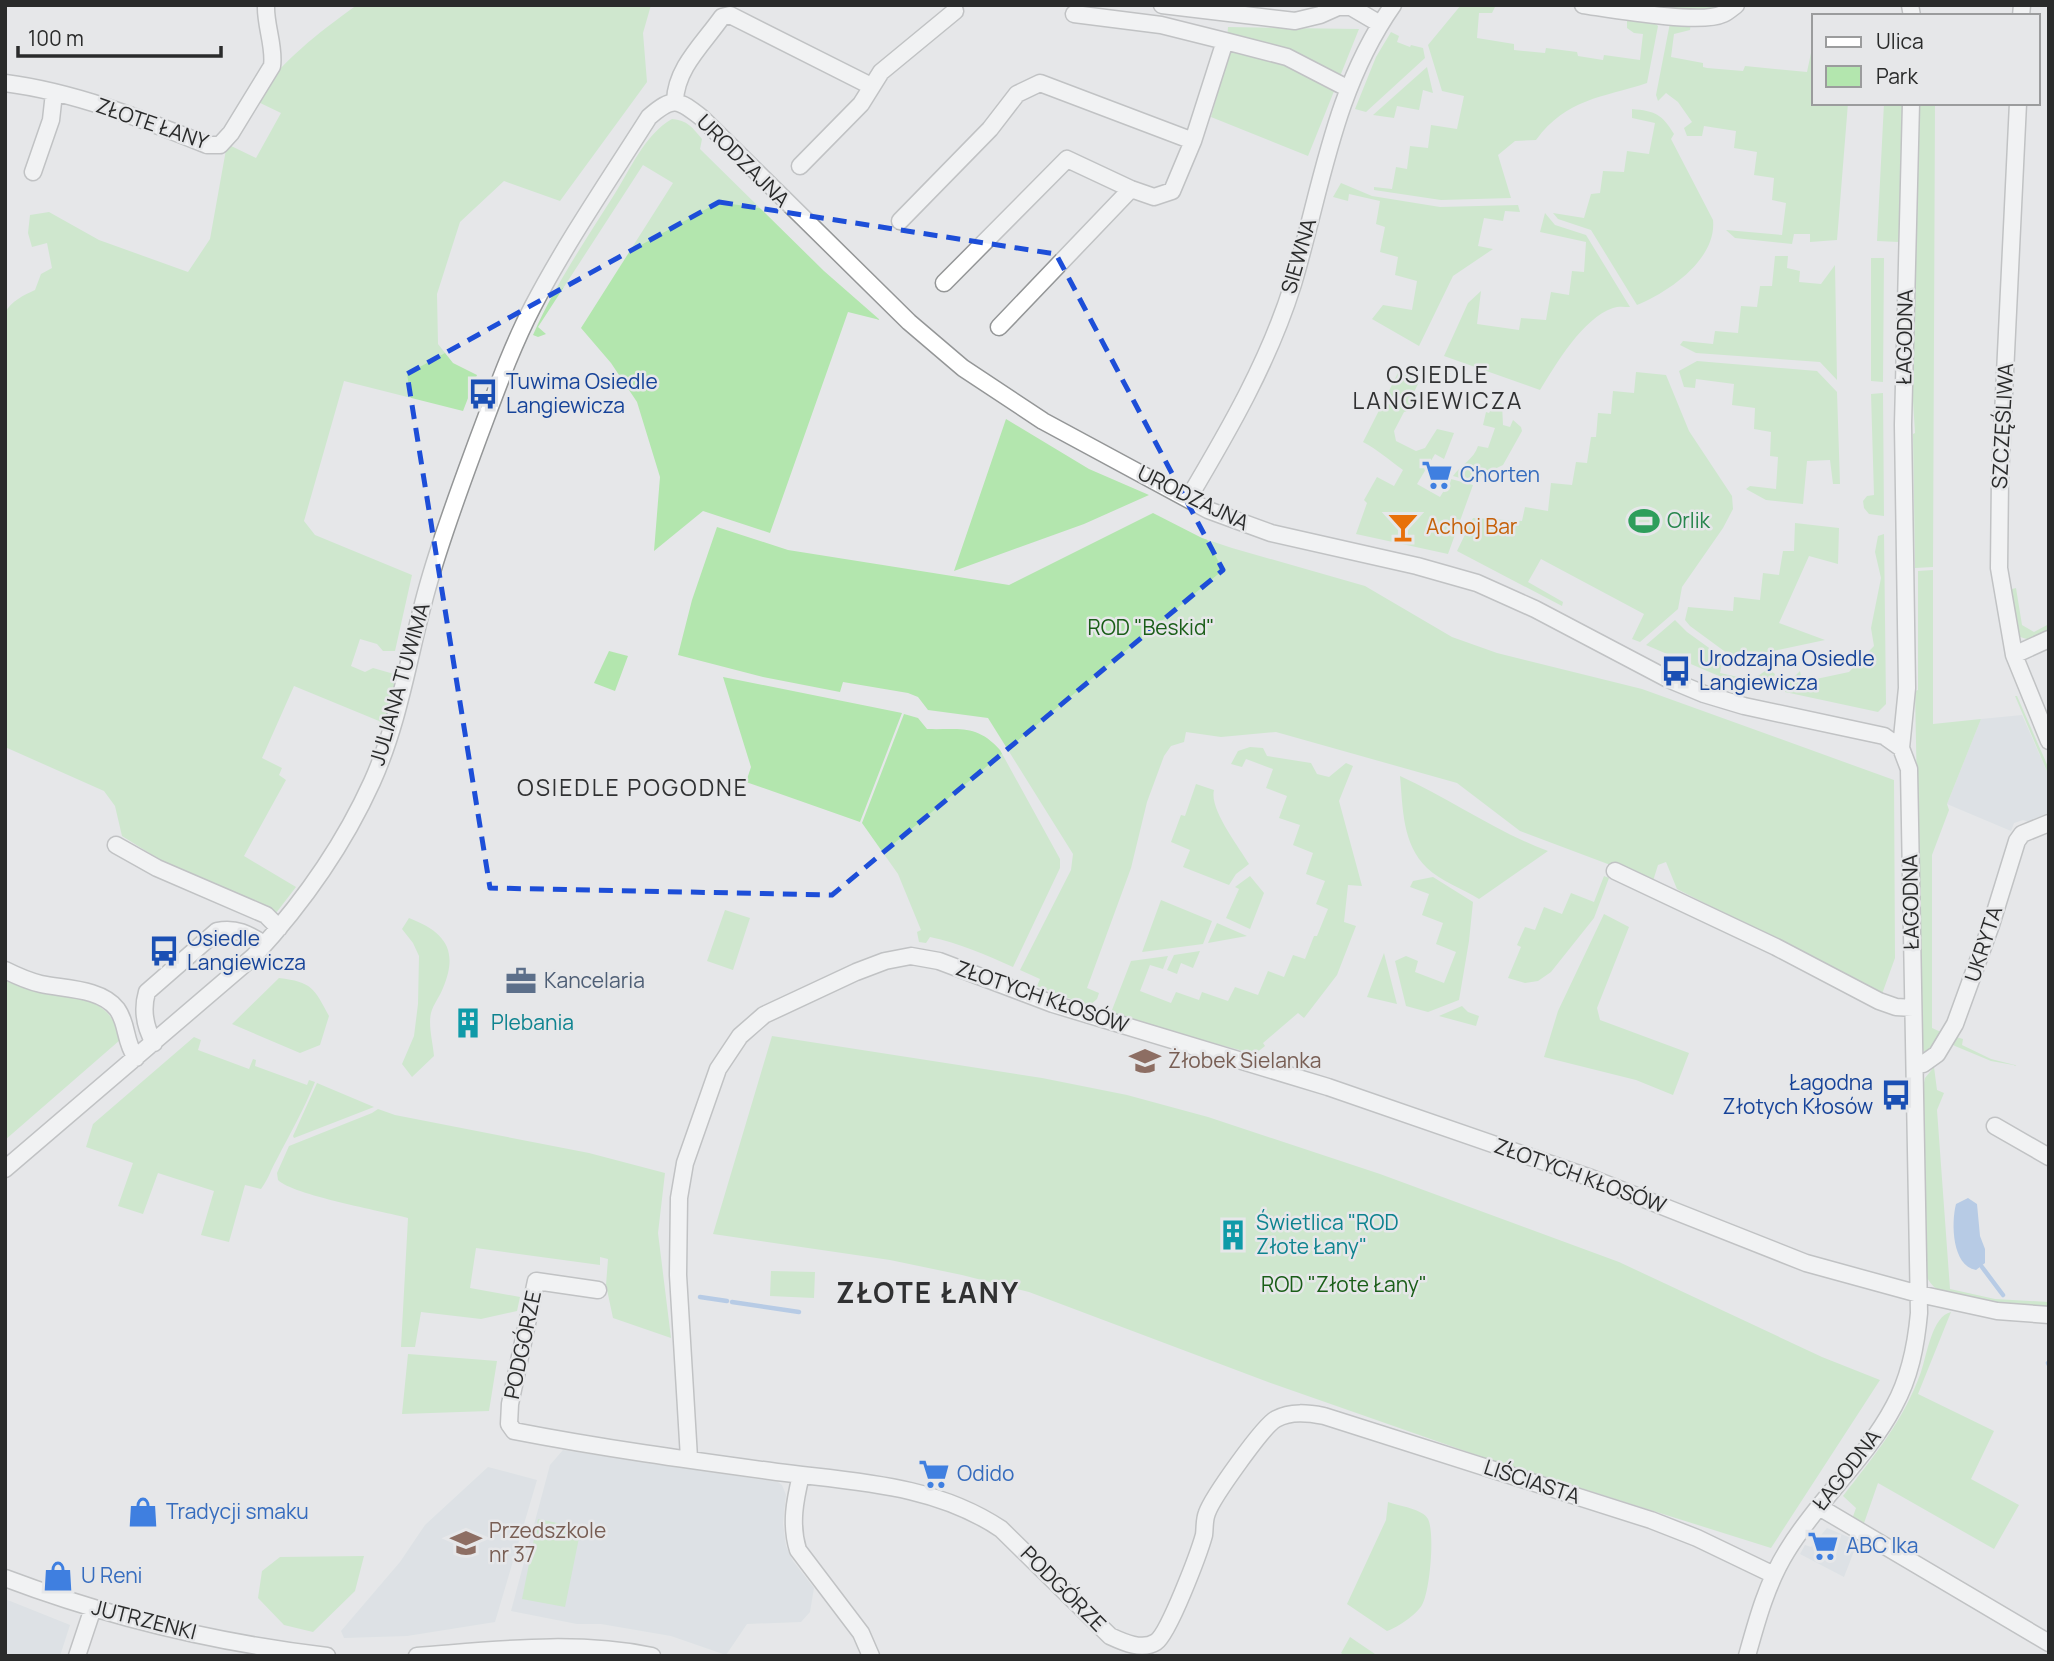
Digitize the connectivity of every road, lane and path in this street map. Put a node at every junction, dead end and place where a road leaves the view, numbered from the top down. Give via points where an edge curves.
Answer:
1 (265, 5) edge
2 (1162, 5) edge
3 (1393, 5) edge
4 (1583, 5) edge
5 (1736, 5) edge
6 (955, 11) dead end
7 (1074, 13) dead end
8 (1380, 24) junction
9 (1225, 41) junction
10 (5, 83) edge
11 (871, 86) junction
12 (1347, 88) junction
13 (54, 93) junction
14 (668, 103) junction
15 (1911, 105) edge
16 (2018, 105) edge
17 (1193, 141) junction
18 (800, 166) dead end
19 (33, 172) dead end
20 (1131, 189) junction
21 (900, 221) dead end
22 (944, 283) dead end
23 (999, 327) dead end
24 (1188, 499) junction
25 (2049, 639) edge
26 (2014, 655) junction
27 (2049, 741) edge
28 (1900, 748) junction
29 (2049, 823) edge
30 (116, 845) dead end
31 (1615, 871) dead end
32 (279, 928) junction
33 (264, 944) junction
34 (5, 970) edge
35 (1913, 1008) junction
36 (154, 1043) junction
37 (136, 1058) junction
38 (1915, 1065) junction
39 (1995, 1126) dead end
40 (2049, 1157) edge
41 (5, 1168) edge
42 (598, 1290) dead end
43 (1919, 1294) junction
44 (2049, 1315) edge
45 (1284, 1416) joint
46 (689, 1458) junction
47 (801, 1475) junction
48 (1819, 1507) junction
49 (1774, 1576) junction
50 (5, 1578) edge
51 (93, 1608) junction
52 (2049, 1643) edge
53 (77, 1656) edge
54 (327, 1656) edge
55 (417, 1656) edge
56 (652, 1656) edge
57 (871, 1656) edge
58 (1747, 1656) edge

1 - 13 street, ZŁOTE ŁANY via 272,66 220,145 207,145 117,110
2 - 8 street via 1295,21 1351,7
3 - 8 street, SIEWNA
4 - 5 street via 1703,18 1722,15
6 - 11 street via 881,72
7 - 9 street via 1161,25
8 - 12 street, SIEWNA
9 - 12 street via 1287,57
9 - 17 street
10 - 13 street, ZŁOTE ŁANY
11 - 14 street via 730,15 722,17 682,71
11 - 18 street via 862,104
12 - 24 street, SIEWNA via 1276,333 1261,370
13 - 19 street via 51,120
14 - 24 street, URODZAJNA via 687,106 702,118 909,322 963,368 1042,421
14 - 32 street, JULIANA TUWIMA via 649,117 583,219 520,332 444,534 398,709 372,781 344,838
15 - 28 street, ŁAGODNA via 1903,425 1907,688
16 - 26 street, SZCZĘŚLIWA via 1998,547
17 - 20 street via 1172,191 1154,197
17 - 21 street via 1040,83 1017,93 990,129
20 - 22 street via 1067,159
20 - 23 street
24 - 28 street, URODZAJNA via 1271,533 1469,580 1704,694 1884,736
25 - 26 street
26 - 27 street, SZCZĘŚLIWA
28 - 35 street, ŁAGODNA via 1909,769
29 - 38 street, UKRYTA via 2022,834 2017,841 1955,1024 1937,1054
30 - 32 street via 157,868 266,915
31 - 35 street via 1888,1005
32 - 33 street, JULIANA TUWIMA
33 - 36 street, JULIANA TUWIMA
33 - 36 street via 247,933 217,931 147,992 143,1004
34 - 37 street via 110,1002 124,1022 128,1046
35 - 38 street, ŁAGODNA
36 - 37 street, JULIANA TUWIMA
37 - 41 street, JULIANA TUWIMA
38 - 43 street, ŁAGODNA
39 - 40 street
42 - 46 street, PODGÓRZE via 537,1281 509,1424 514,1431 554,1439
43 - 44 street, ZŁOTYCH KŁOSÓW via 1997,1311
43 - 46 street, ZŁOTYCH KŁOSÓW via 1806,1263 1591,1178 1328,1087 1053,1004 939,961 911,956 856,972 764,1015 740,1036 718,1069 685,1163 679,1198
43 - 48 street, ŁAGODNA via 1917,1337 1902,1388 1878,1432
45 - 47 street, PODGÓRZE via 1256,1438 1206,1514 1198,1551 1166,1627 1158,1641 1146,1646 1110,1636 1013,1539 966,1509 932,1495
45 - 49 street, LIŚCIASTA via 1324,1416 1651,1520
46 - 47 street, PODGÓRZE
47 - 57 street via 794,1506 798,1550 862,1633
48 - 49 street, ŁAGODNA
48 - 52 street
49 - 58 street, ŁAGODNA
50 - 51 street, JUTRZENKI
51 - 53 street
51 - 54 street, JUTRZENKI via 232,1642
55 - 56 street via 543,1647 595,1647

